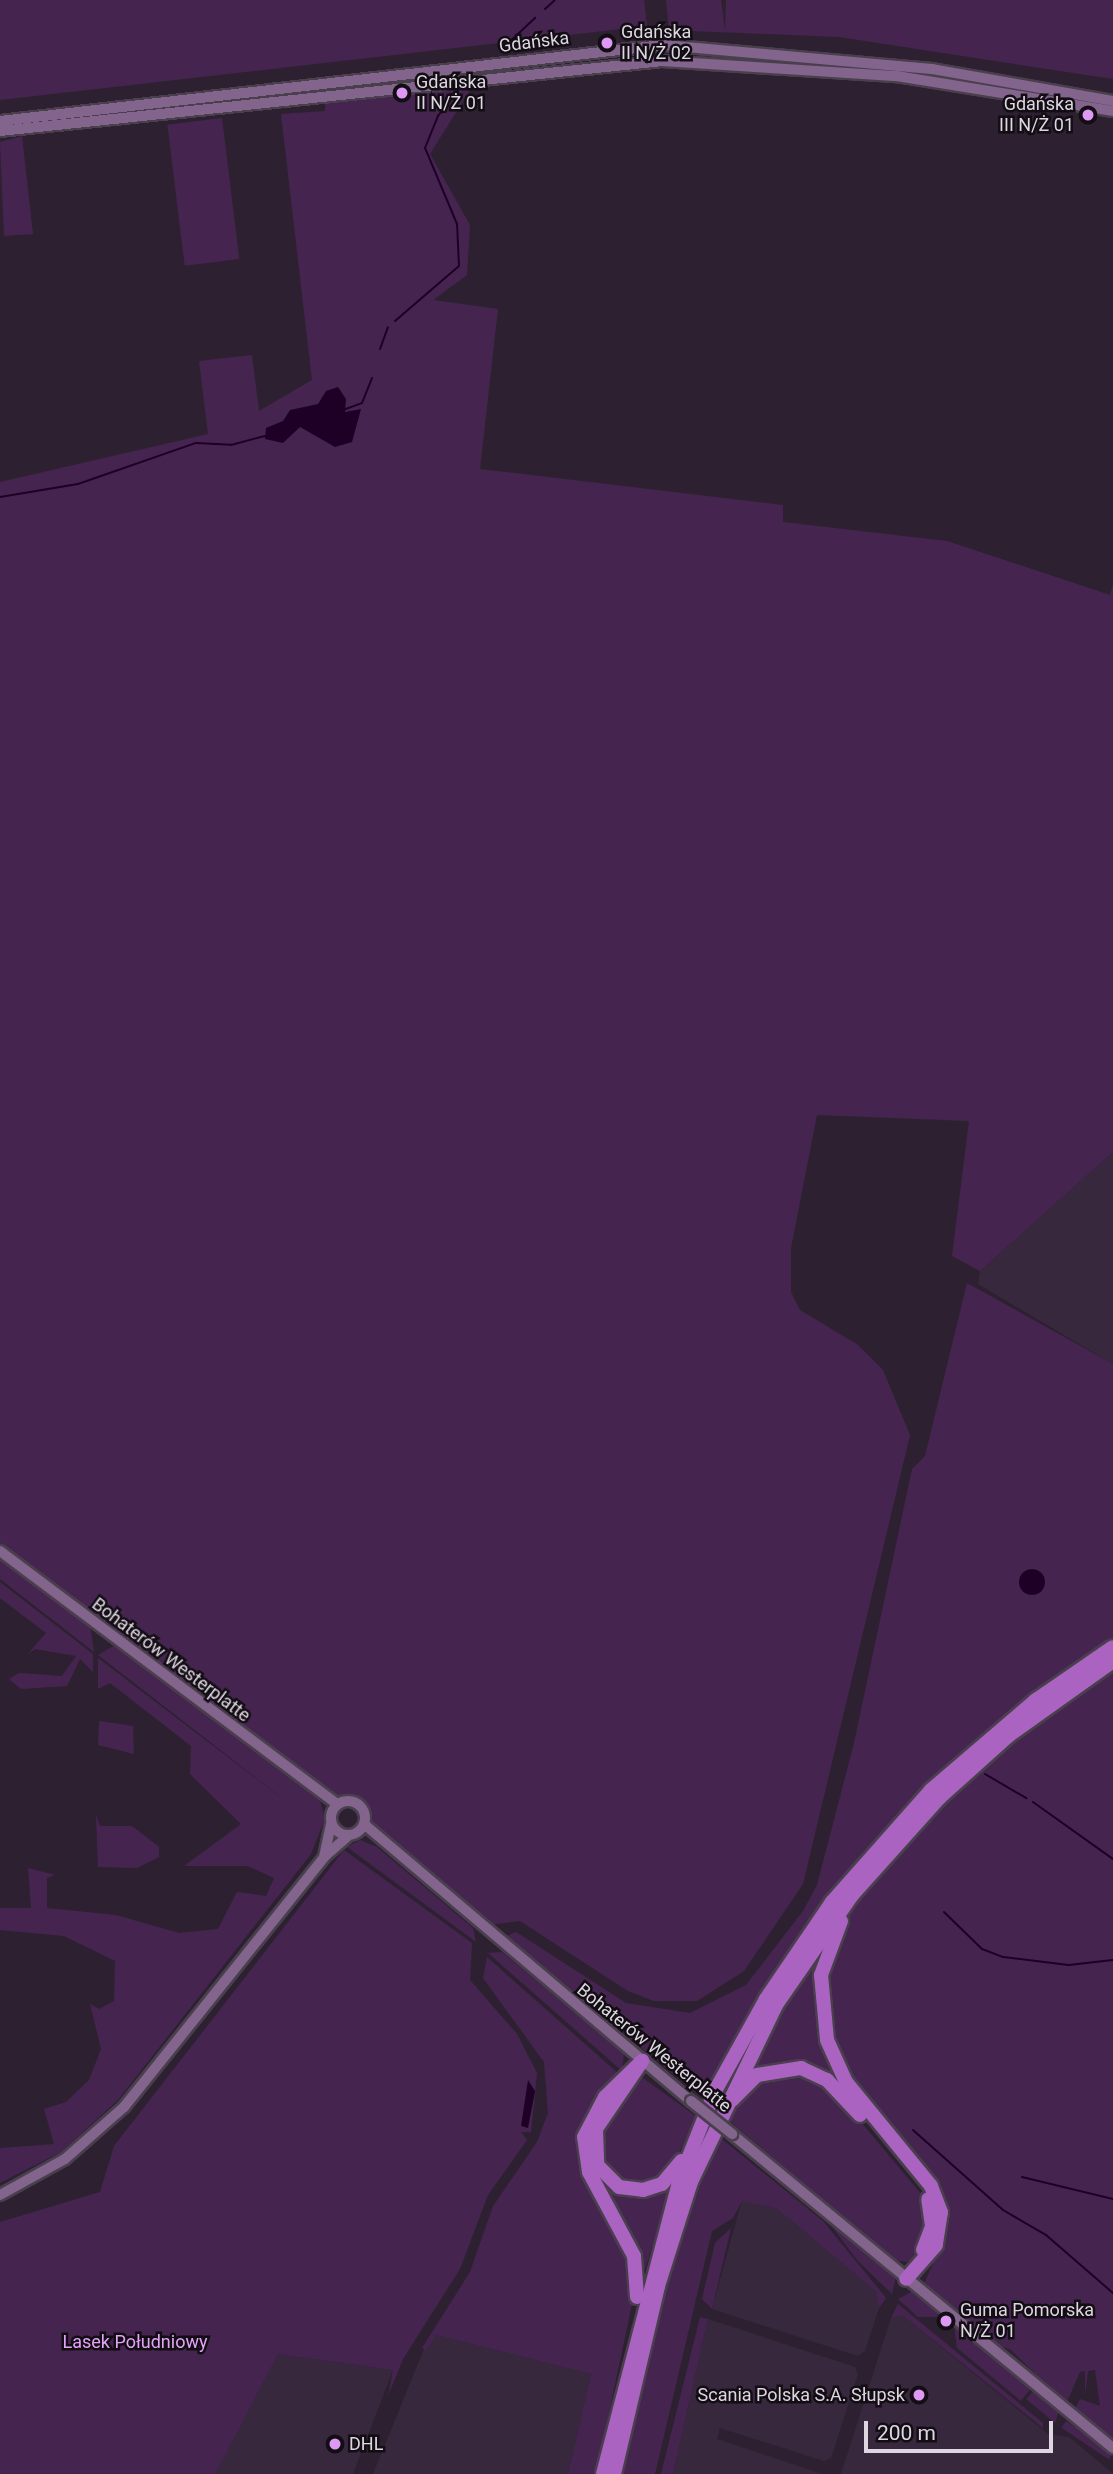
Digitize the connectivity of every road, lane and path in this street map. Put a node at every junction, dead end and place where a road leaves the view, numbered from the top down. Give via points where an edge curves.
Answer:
1 (1113, 101) edge
2 (1113, 111) edge
3 (0, 121) edge
4 (0, 131) edge
5 (0, 1551) edge
6 (1113, 1647) edge
7 (1113, 1661) edge
8 (335, 1807) junction
9 (331, 1825) junction
10 (356, 1831) junction
11 (324, 1857) junction
12 (873, 1869) junction
13 (642, 2061) junction
14 (701, 2124) junction
15 (708, 2140) junction
16 (0, 2195) edge
17 (906, 2279) junction
18 (629, 2356) junction
19 (1113, 2448) edge
20 (603, 2474) edge
21 (614, 2474) edge

1 - 3 main road, Gdańska via 932,69 663,45
2 - 4 main road, Gdańska via 897,76 663,61
5 - 8 main road, Bohaterów Westerplatte
6 - 14 highway via 965,1758 872,1853 773,1988
7 - 12 highway via 972,1767
8 - 9 main road
8 - 10 main road via 358,1804
9 - 10 main road
9 - 11 main road
10 - 11 main road
10 - 13 main road, Bohaterów Westerplatte via 380,1844
11 - 16 main road via 124,2107 65,2159
12 - 15 highway via 776,2005
12 - 17 highway via 830,1942 821,2009 846,2082 940,2203 936,2245
13 - 14 highway via 596,2129 601,2172 634,2190 662,2183
13 - 17 main road, Bohaterów Westerplatte, bridge
13 - 18 highway via 605,2097 583,2137 585,2161 638,2270
14 - 18 highway via 664,2225
15 - 17 highway via 732,2099 757,2075 801,2068 827,2080 930,2203 930,2237
15 - 21 highway via 659,2286
17 - 19 main road, Bohaterów Westerplatte
18 - 20 highway

